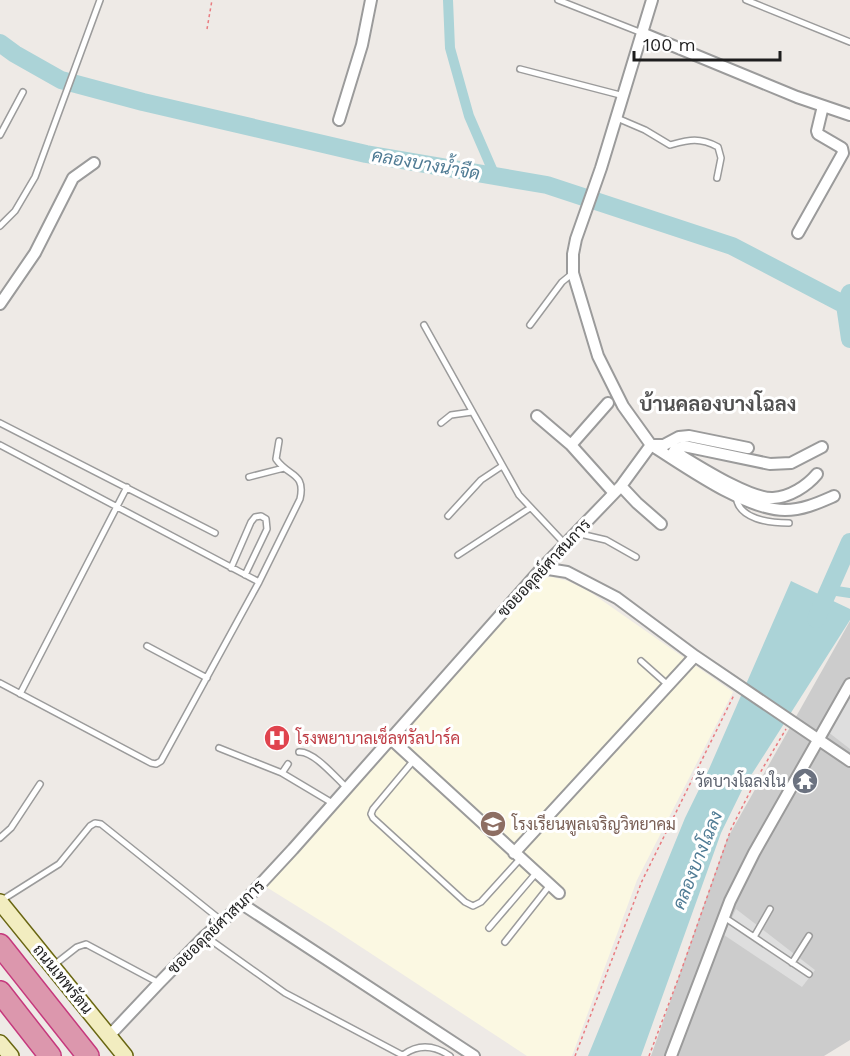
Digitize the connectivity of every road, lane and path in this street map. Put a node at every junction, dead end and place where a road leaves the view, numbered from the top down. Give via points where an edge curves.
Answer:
1 (212, 0) edge
2 (371, 0) edge
3 (558, 0) edge
4 (652, 0) edge
5 (746, 0) edge
6 (99, 2) edge
7 (207, 29) dead end
8 (642, 33) junction
9 (850, 42) edge
10 (520, 69) dead end
11 (23, 92) dead end
12 (624, 96) junction
13 (823, 106) junction
14 (850, 115) edge
15 (617, 118) junction
16 (339, 120) dead end
17 (0, 135) edge
18 (94, 163) dead end
19 (717, 178) dead end
20 (0, 226) edge
21 (798, 233) dead end
22 (573, 273) junction
23 (0, 304) edge
24 (424, 325) dead end
25 (530, 325) dead end
26 (608, 403) dead end
27 (472, 412) junction
28 (537, 416) dead end
29 (0, 423) edge
30 (441, 423) dead end
31 (279, 441) dead end
32 (0, 445) edge
33 (571, 445) junction
34 (651, 445) junction
35 (664, 445) junction
36 (822, 447) dead end
37 (748, 448) dead end
38 (674, 451) junction
39 (502, 466) junction
40 (284, 468) junction
41 (817, 474) dead end
42 (249, 477) dead end
43 (127, 487) junction
44 (617, 490) junction
45 (736, 495) junction
46 (834, 496) dead end
47 (116, 507) junction
48 (530, 508) junction
49 (448, 516) dead end
50 (661, 524) dead end
51 (789, 524) dead end
52 (215, 532) dead end
53 (576, 533) junction
54 (565, 544) junction
55 (458, 555) dead end
56 (636, 557) dead end
57 (231, 568) junction
58 (542, 568) junction
59 (245, 575) junction
60 (259, 582) junction
61 (147, 646) dead end
62 (695, 656) junction
63 (641, 661) dead end
64 (207, 678) junction
65 (0, 683) edge
66 (735, 683) junction
67 (850, 684) edge
68 (668, 685) junction
69 (20, 694) junction
70 (794, 723) junction
71 (391, 739) junction
72 (819, 740) junction
73 (219, 748) dead end
74 (299, 752) dead end
75 (414, 760) junction
76 (850, 761) edge
77 (288, 764) dead end
78 (282, 773) junction
79 (40, 784) dead end
80 (347, 788) junction
81 (334, 804) junction
82 (0, 838) edge
83 (517, 856) junction
84 (537, 872) junction
85 (550, 885) junction
86 (559, 893) dead end
87 (0, 902) edge
88 (242, 904) junction
89 (770, 909) dead end
90 (724, 916) junction
91 (222, 921) junction
92 (489, 928) dead end
93 (205, 936) junction
94 (809, 936) dead end
95 (754, 937) junction
96 (505, 942) dead end
97 (0, 945) edge
98 (0, 962) edge
99 (792, 963) junction
100 (53, 966) junction
101 (809, 974) dead end
102 (159, 983) junction
103 (0, 992) edge
104 (0, 1000) edge
105 (109, 1036) junction
106 (387, 1048) junction
107 (44, 1056) edge
108 (51, 1056) edge
109 (75, 1056) edge
110 (88, 1056) edge
111 (125, 1056) edge
112 (387, 1056) edge
113 (403, 1056) edge
114 (450, 1056) edge
115 (474, 1056) edge
116 (575, 1056) edge
117 (649, 1056) edge
118 (671, 1056) edge

1 - 7 path
2 - 16 street
3 - 8 lane
4 - 8 street
5 - 9 lane
6 - 20 lane via 35,177 15,211
8 - 12 street
8 - 13 street
10 - 12 lane
11 - 17 lane
12 - 15 street
13 - 14 street
13 - 21 street via 818,134 842,148 843,153
15 - 19 lane via 670,145 688,139 718,147 721,158
15 - 22 street via 576,239
18 - 23 street via 73,178 35,253
22 - 25 lane
22 - 34 street via 598,356 623,406
24 - 27 lane
26 - 33 street
27 - 30 lane via 451,416
27 - 39 lane
28 - 33 street
29 - 43 lane
31 - 40 lane via 276,459
32 - 47 lane
33 - 44 street
34 - 35 street
34 - 44 street, ซอยอดุลย์ศาสนการ
34 - 45 street
35 - 37 street via 689,436
35 - 38 street
36 - 38 street via 791,463 770,464 684,446
38 - 41 street via 764,497 774,498 800,489
39 - 48 lane
39 - 49 lane via 481,480
40 - 42 lane
40 - 60 lane via 302,485 300,500
43 - 47 lane
43 - 52 lane
44 - 50 street
44 - 53 street, ซอยอดุลย์ศาสนการ
45 - 46 street via 771,509 786,510 805,508
45 - 51 lane via 740,508 756,518
47 - 57 lane
47 - 69 lane
48 - 54 lane
48 - 55 lane
53 - 54 street, ซอยอดุลย์ศาสนการ
53 - 56 lane via 606,540
54 - 58 street, ซอยอดุลย์ศาสนการ
57 - 59 lane
57 - 59 lane via 250,522 261,516 266,519 267,529
58 - 62 street via 567,572 617,598
58 - 71 street, ซอยอดุลย์ศาสนการ
59 - 60 lane
60 - 64 lane
61 - 64 lane
62 - 66 street
62 - 68 street
63 - 68 lane
64 - 69 lane via 165,756 156,764
65 - 69 lane
66 - 70 street
66 - 116 path via 708,751 642,881
67 - 72 street
68 - 83 street
70 - 72 street
70 - 117 path via 783,730 731,829
71 - 75 street
71 - 80 street, ซอยอดุลย์ศาสนการ
72 - 76 street
72 - 90 street via 754,852
73 - 78 lane
74 - 80 lane via 314,757
75 - 83 street
75 - 83 lane via 373,809 373,818 473,906 481,902
77 - 78 lane
78 - 81 lane
79 - 82 lane
80 - 81 street, ซอยอดุลย์ศาสนการ
81 - 88 street, ซอยอดุลย์ศาสนการ
83 - 84 street
84 - 85 street
84 - 92 lane
85 - 86 street
85 - 96 lane
87 - 91 lane via 59,864 95,823
87 - 100 main road, ถนนเทพรัตน
88 - 91 street, ซอยอดุลย์ศาสนการ
88 - 115 street
89 - 95 lane
90 - 95 lane
90 - 118 street
91 - 93 street, ซอยอดุลย์ศาสนการ
93 - 102 street, ซอยอดุลย์ศาสนการ
93 - 106 lane via 285,993
94 - 99 lane
95 - 99 lane
97 - 110 highway, ถนนเทพรัตน
98 - 109 highway
99 - 101 lane
100 - 102 lane via 86,944
100 - 105 main road, ถนนเทพรัตน
102 - 105 street, ซอยอดุลย์ศาสนการ
103 - 108 highway
104 - 107 highway
105 - 111 main road, ถนนเทพรัตน
106 - 112 lane
106 - 113 lane
113 - 114 lane via 428,1046

